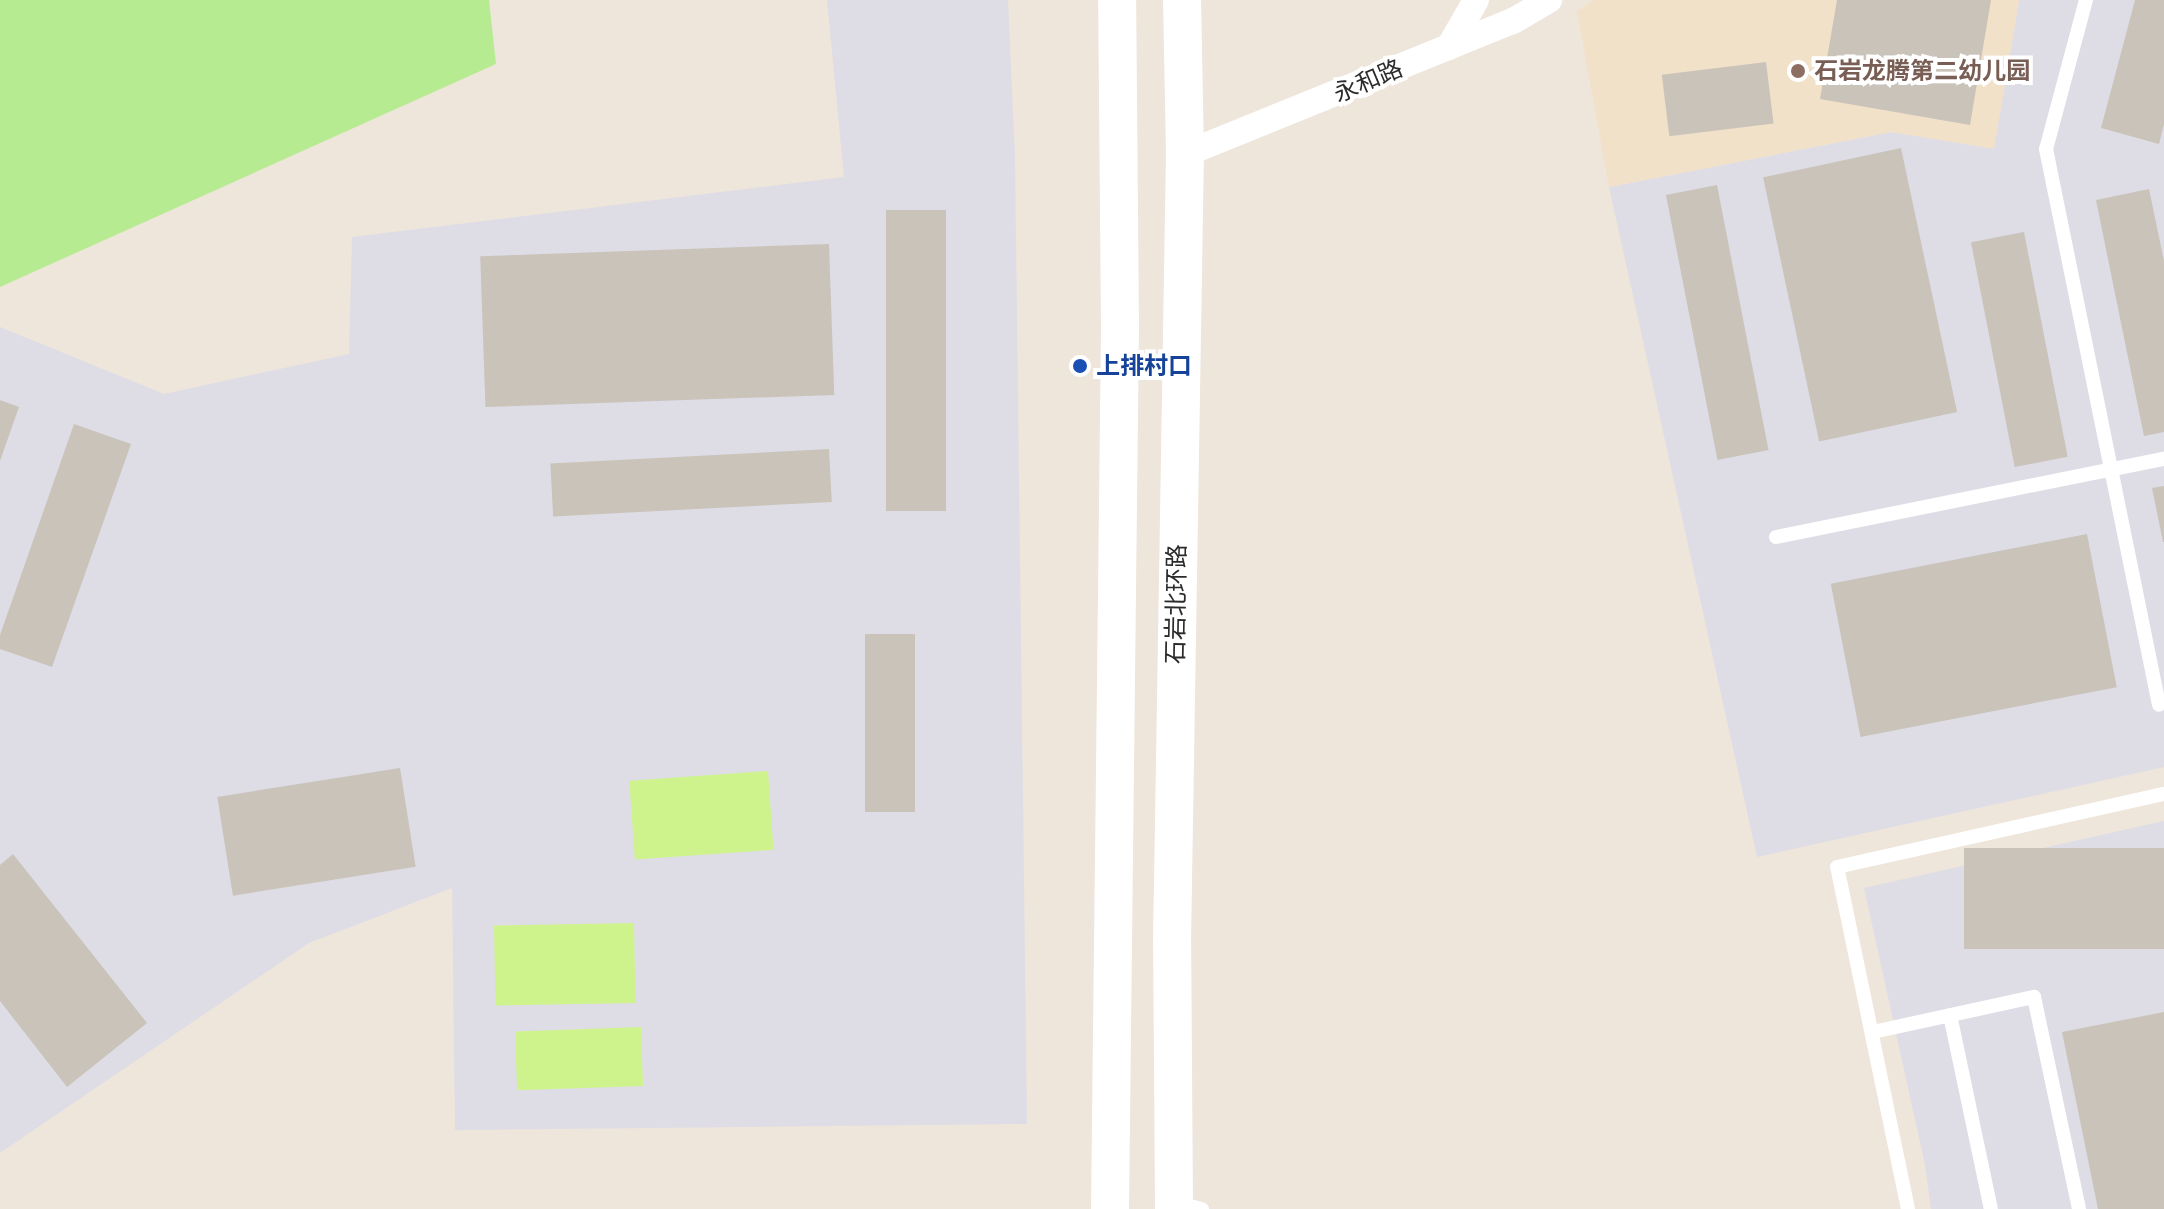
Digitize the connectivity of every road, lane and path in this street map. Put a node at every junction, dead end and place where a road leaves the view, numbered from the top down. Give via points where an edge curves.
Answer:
1 (1117, 0) edge
2 (1182, 0) edge
3 (1476, 0) edge
4 (1549, 0) edge
5 (2086, 0) edge
6 (1449, 47) junction
7 (1185, 154) junction
8 (2164, 459) edge
9 (2111, 470) junction
10 (1776, 537) dead end
11 (2159, 705) dead end
12 (2164, 794) edge
13 (1950, 1015) junction
14 (1873, 1032) junction
15 (1183, 1207) edge
16 (1110, 1209) edge
17 (1908, 1209) edge
18 (1991, 1209) edge
19 (2079, 1209) edge

1 - 16 main road via 1120,326
2 - 7 main road, 石岩北环路
3 - 6 street
4 - 6 street, 永和路
5 - 9 lane via 2046,149
6 - 7 street, 永和路
7 - 15 main road, 石岩北环路 via 1172,943
8 - 9 lane
9 - 10 lane
9 - 11 lane
12 - 14 lane via 1837,867
13 - 14 lane
13 - 18 lane
13 - 19 lane via 2034,997
14 - 17 lane

